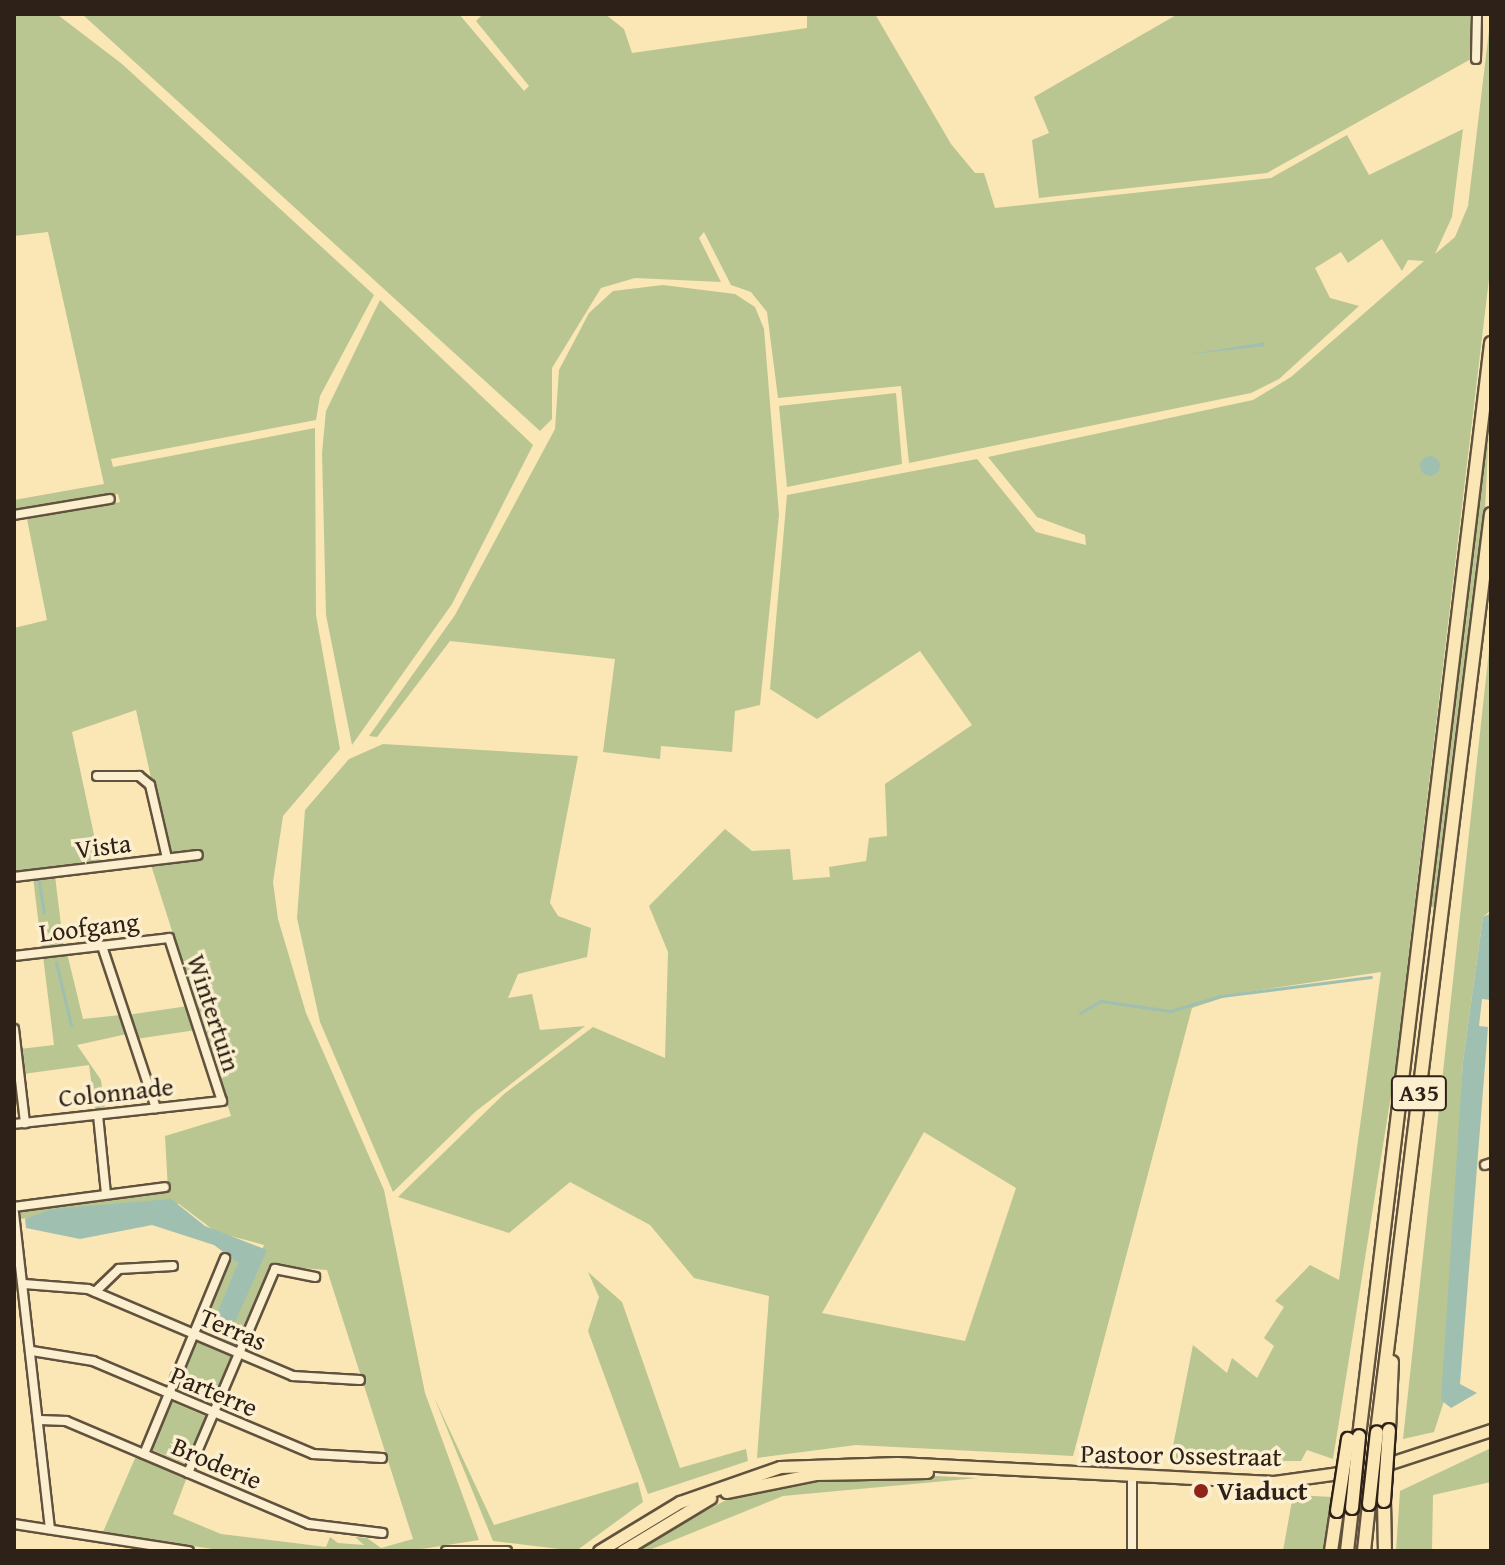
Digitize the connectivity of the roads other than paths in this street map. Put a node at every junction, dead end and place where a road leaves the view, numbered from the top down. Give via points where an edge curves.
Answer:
1 (1477, 14) edge
2 (1476, 59) dead end
3 (1491, 343) edge
4 (110, 499) dead end
5 (1491, 514) edge
6 (14, 515) edge
7 (97, 776) dead end
8 (198, 855) dead end
9 (167, 858) junction
10 (14, 877) edge
11 (169, 938) joint
12 (102, 946) junction
13 (14, 956) edge
14 (14, 1029) edge
15 (222, 1101) joint
16 (156, 1108) junction
17 (98, 1115) junction
18 (25, 1123) junction
19 (14, 1124) edge
20 (165, 1187) dead end
21 (106, 1194) junction
22 (14, 1210) edge
23 (225, 1258) dead end
24 (173, 1266) dead end
25 (315, 1277) dead end
26 (20, 1278) edge
27 (95, 1292) junction
28 (194, 1334) junction
29 (32, 1351) junction
30 (239, 1353) junction
31 (360, 1380) dead end
32 (169, 1394) junction
33 (214, 1414) junction
34 (40, 1420) junction
35 (1491, 1430) edge
36 (1383, 1431) junction
37 (1354, 1437) junction
38 (144, 1454) junction
39 (382, 1458) dead end
40 (959, 1470) junction
41 (188, 1473) junction
42 (1132, 1478) junction
43 (14, 1524) edge
44 (50, 1529) junction
45 (382, 1533) dead end
46 (490, 1550) edge
47 (189, 1551) edge
48 (446, 1551) edge
49 (507, 1551) edge
50 (599, 1551) edge
51 (622, 1551) edge
52 (1132, 1551) edge
53 (1331, 1551) edge
54 (1347, 1551) edge
55 (1364, 1551) edge
56 (1385, 1551) edge

1 - 2 street
3 - 37 highway, A35 via 1362,1414
4 - 6 street
5 - 36 highway, A35 via 1391,1315
7 - 9 street via 139,776 150,785
8 - 9 street, Vista
9 - 10 street, Vista
11 - 12 street, Loofgang
11 - 15 street, Wintertuin
12 - 13 street, Loofgang
12 - 16 street
14 - 18 street
15 - 16 street, Colonnade
16 - 17 street, Colonnade
17 - 18 street, Colonnade
17 - 21 street
18 - 19 street, Colonnade
20 - 21 street
21 - 22 street
22 - 26 street
23 - 28 street
24 - 27 street via 119,1269
25 - 30 street via 275,1269
26 - 27 street, Terras
26 - 29 street
27 - 28 street, Terras
28 - 30 street, Terras
28 - 32 street
29 - 32 street, Parterre via 93,1361
29 - 34 street
30 - 31 street, Terras via 293,1376
30 - 33 street
32 - 33 street, Parterre
32 - 38 street
33 - 39 street, Parterre via 313,1454
33 - 41 street
34 - 38 street, Broderie via 66,1421
34 - 44 street
35 - 42 main road, Pastoor Ossestraat via 1353,1472 1223,1482
36 - 55 highway, A35, bridge
36 - 56 highway, A35, bridge
37 - 53 highway, A35, bridge
37 - 54 highway, A35, bridge
38 - 41 street, Broderie
40 - 42 main road, Pastoor Ossestraat
40 - 50 main road, Pastoor Ossestraat via 866,1463 765,1470 680,1502
40 - 51 main road, Pastoor Ossestraat via 815,1474 738,1488 681,1511
41 - 45 street, Broderie via 309,1524
42 - 52 street
43 - 44 street
44 - 47 street
46 - 48 street
46 - 49 street

